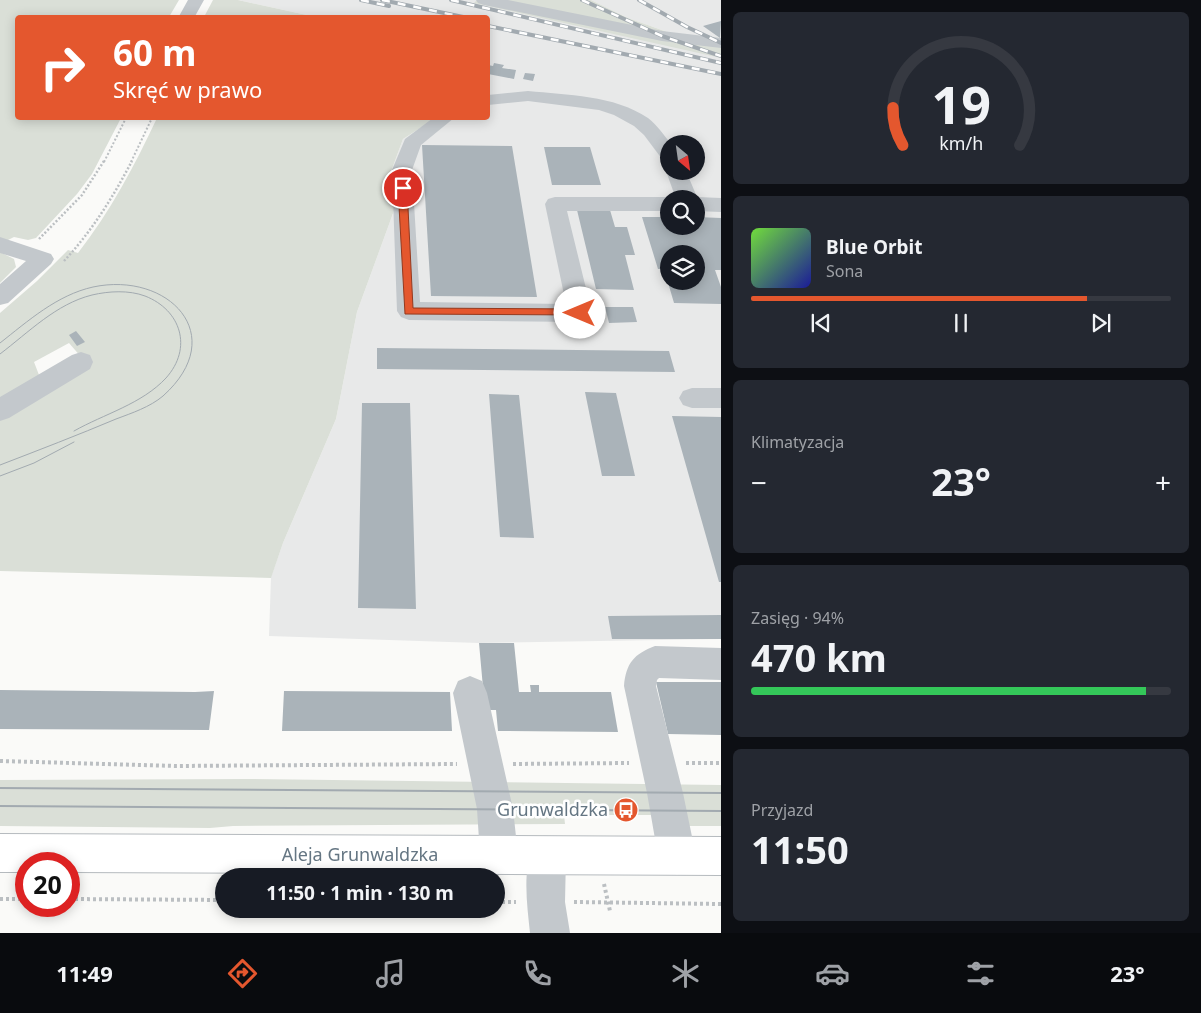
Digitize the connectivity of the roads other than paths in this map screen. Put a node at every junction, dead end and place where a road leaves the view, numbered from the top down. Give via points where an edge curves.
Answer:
1 (196, 0) edge
2 (484, 0) edge
3 (188, 15) edge
4 (721, 43) edge
5 (490, 100) edge
6 (442, 120) edge
7 (660, 143) edge
8 (660, 204) edge
9 (705, 204) edge
10 (721, 205) edge
11 (5, 246) edge
12 (0, 297) edge
13 (81, 362) dead end
14 (692, 398) dead end
15 (721, 398) edge
16 (0, 410) edge
17 (721, 664) edge
18 (470, 693) dead end
19 (0, 853) edge
20 (499, 856) junction
21 (547, 856) junction
22 (677, 856) junction
23 (721, 856) edge
24 (548, 918) edge

1 - 3 street
2 - 4 street via 662,36
5 - 7 street via 528,96 600,105 621,111 651,131
6 - 8 street via 412,144 402,170 409,311 580,313 555,204
9 - 10 street
11 - 12 street via 52,261
13 - 16 street
14 - 15 street
17 - 22 street via 655,662 641,672 640,686
18 - 20 street via 496,809
19 - 20 main road, Aleja Grunwaldzka
20 - 21 main road, Aleja Grunwaldzka
21 - 22 main road, Aleja Grunwaldzka
21 - 24 street
22 - 23 main road, Aleja Grunwaldzka

